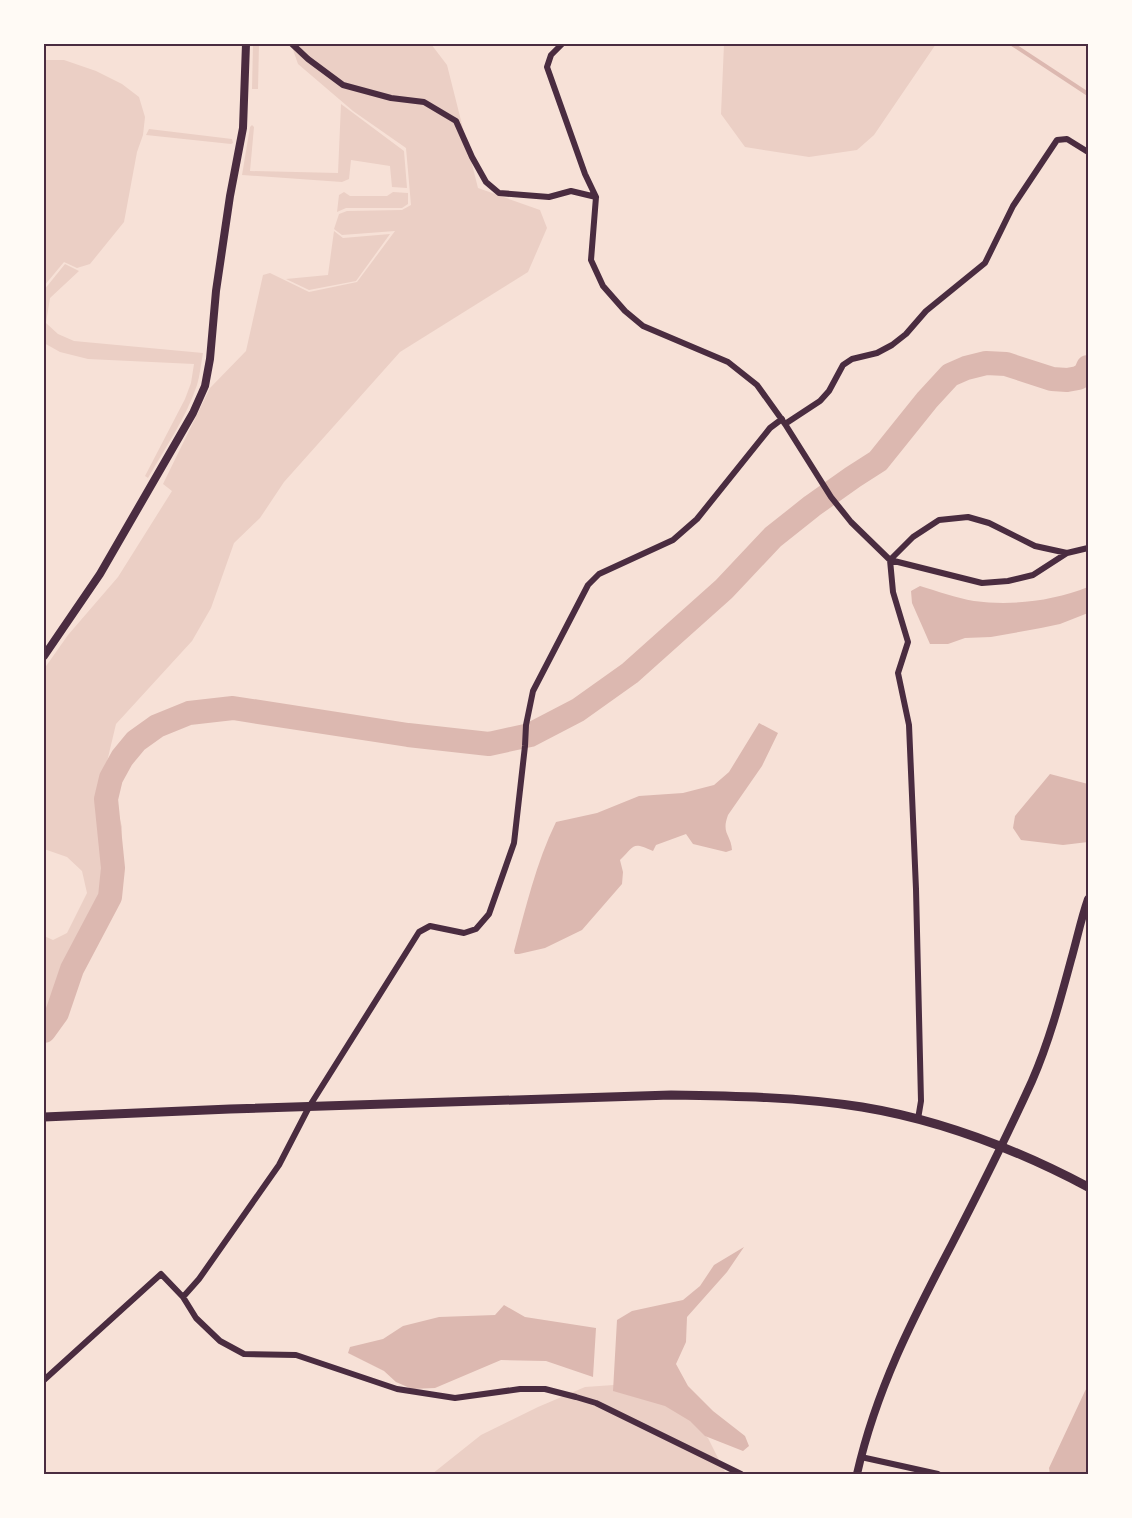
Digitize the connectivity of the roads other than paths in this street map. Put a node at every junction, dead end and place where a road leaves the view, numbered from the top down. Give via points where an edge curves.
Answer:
1 (246, 44) edge
2 (292, 44) edge
3 (562, 44) edge
4 (1089, 152) edge
5 (596, 197) junction
6 (784, 421) junction
7 (1089, 548) edge
8 (1067, 553) junction
9 (890, 560) junction
10 (44, 657) edge
11 (1089, 899) edge
12 (309, 1107) junction
13 (44, 1117) edge
14 (918, 1119) junction
15 (1002, 1146) junction
16 (1089, 1187) edge
17 (183, 1297) junction
18 (44, 1380) edge
19 (861, 1457) junction
20 (741, 1474) edge
21 (857, 1474) edge
22 (938, 1474) edge

1 - 10 street via 243,128 205,386 100,574
2 - 5 street via 343,85 424,102 456,121 486,182 499,193 549,197 571,191
3 - 5 street via 551,55 547,67
4 - 6 street via 1067,140 1058,140 1013,206 985,263 926,311 892,345 843,365 830,391 820,401
5 - 6 street via 591,260 603,286 643,326 728,362 757,385
6 - 9 street via 850,522
6 - 12 street via 770,428 697,519 673,540 599,574 588,585 533,691 514,843 489,914 476,929 464,933 430,926 419,932
7 - 8 street
8 - 9 street via 1032,575 982,583
8 - 9 street via 1035,546 968,517 939,520 913,537
9 - 14 street via 893,592 908,642 898,673 910,736 921,1101
11 - 15 street via 1053,1025
12 - 13 main road
12 - 14 main road via 745,1096 820,1101
12 - 17 street via 279,1165
14 - 15 main road
15 - 16 main road
15 - 19 street via 910,1324 882,1389
17 - 18 street via 161,1275
17 - 20 street via 196,1318 220,1341 244,1354 297,1355 397,1389 455,1398 545,1389 596,1403
19 - 21 street
19 - 22 street

